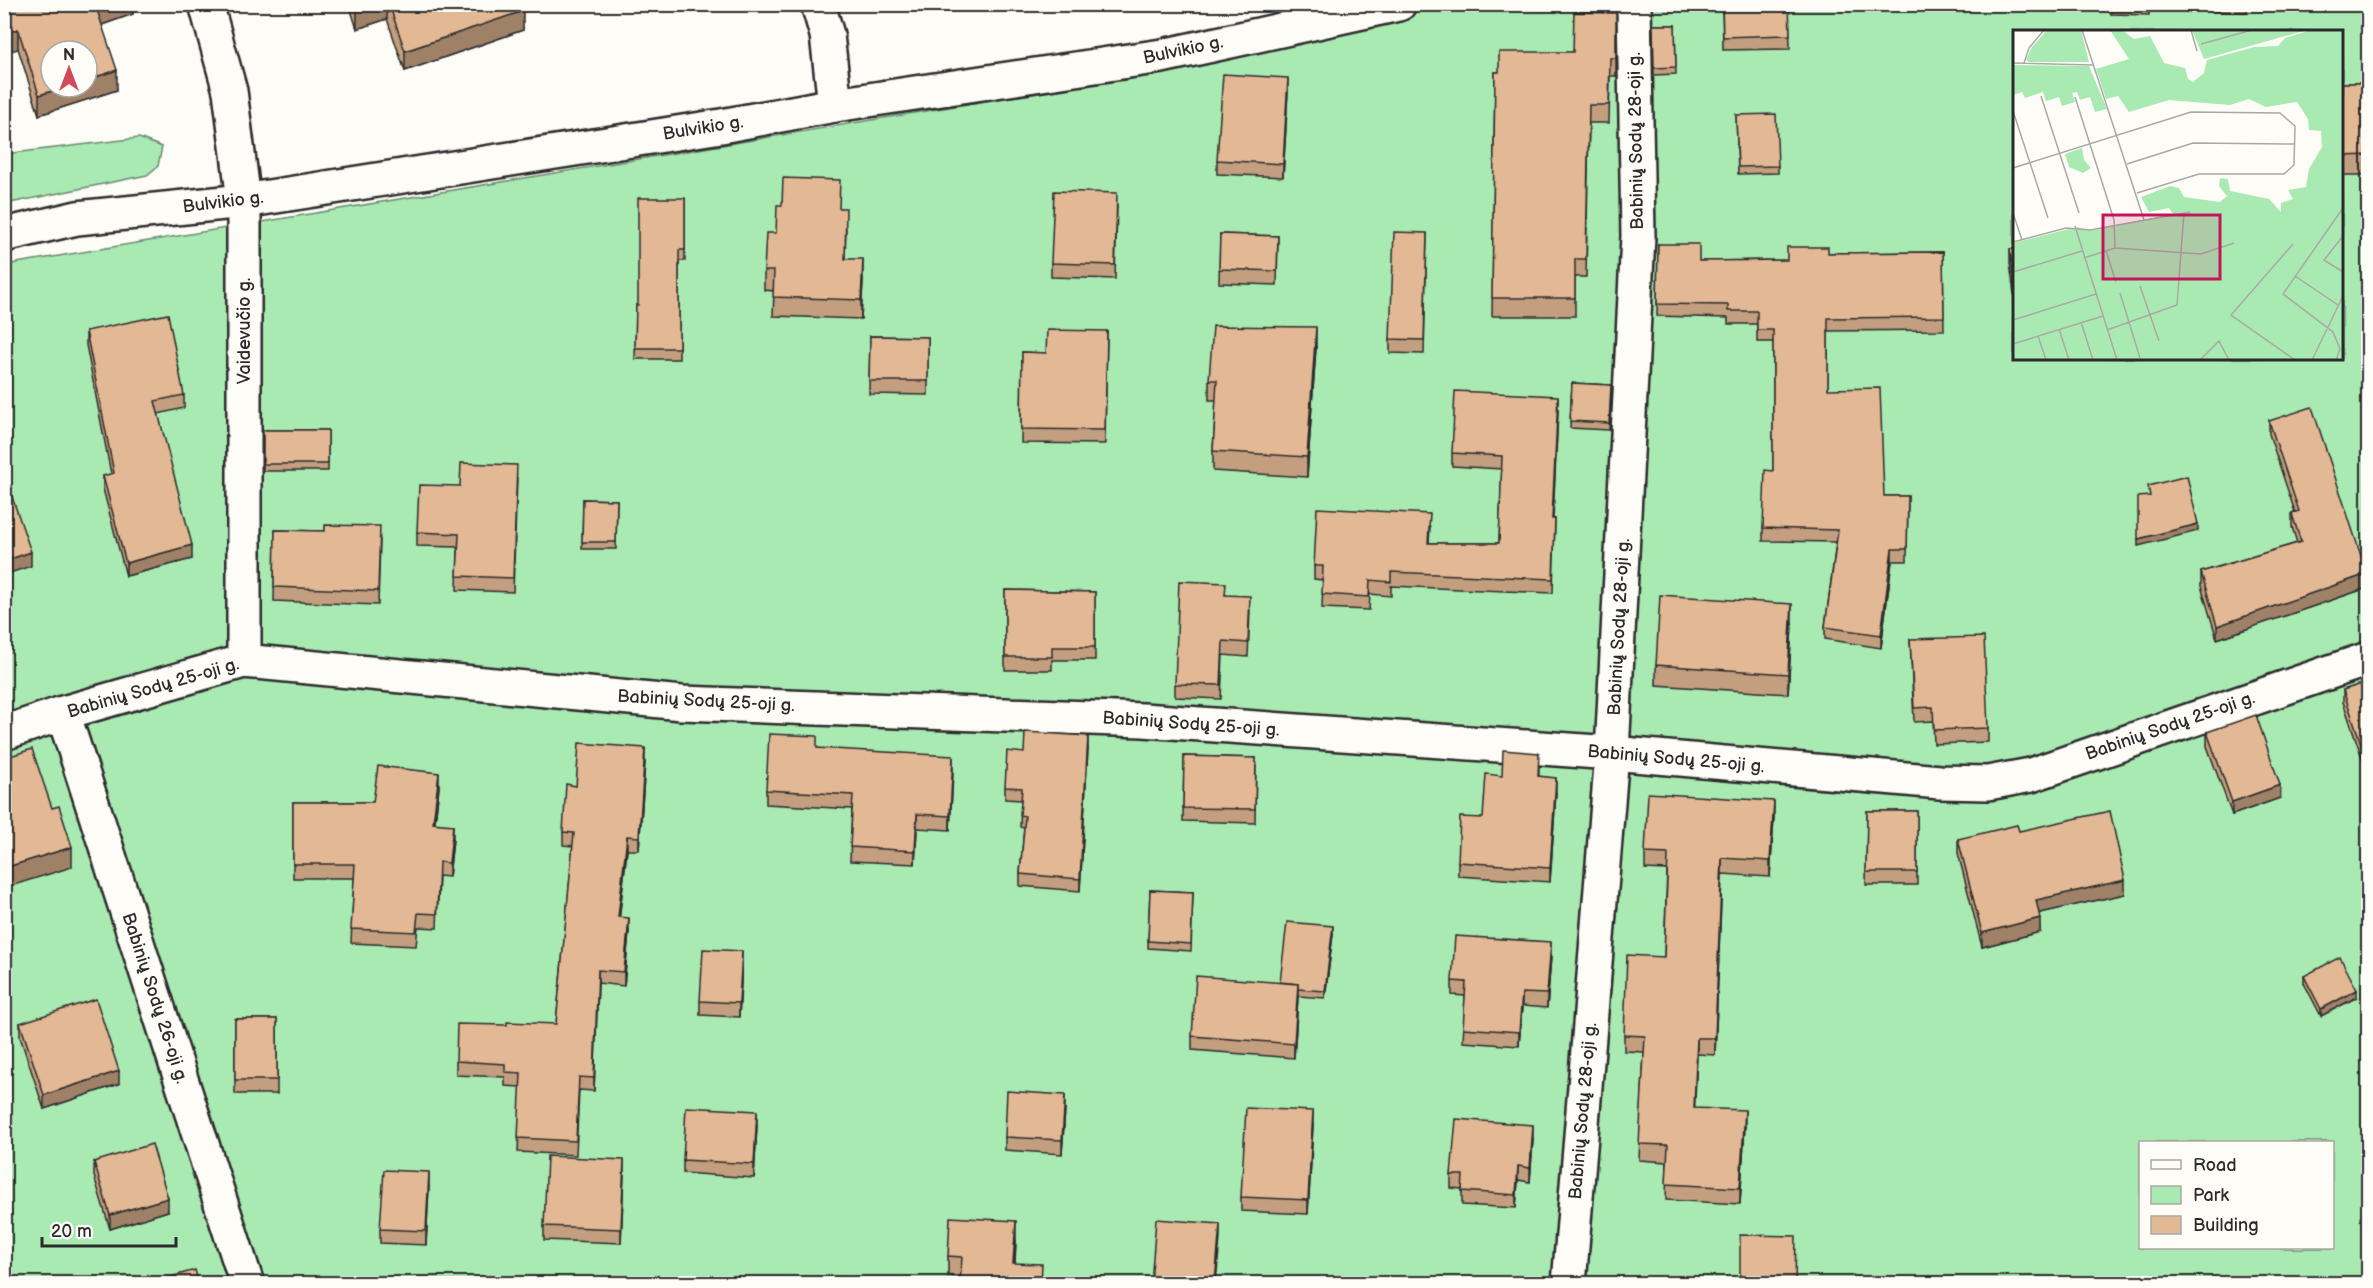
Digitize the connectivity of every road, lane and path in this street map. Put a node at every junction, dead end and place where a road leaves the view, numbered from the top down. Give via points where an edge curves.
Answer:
1 (206, 4) edge
2 (818, 4) edge
3 (1399, 4) edge
4 (1634, 4) edge
5 (835, 105) junction
6 (244, 201) junction
7 (4, 235) edge
8 (2368, 659) edge
9 (244, 661) junction
10 (63, 713) junction
11 (4, 733) edge
12 (1612, 753) junction
13 (247, 1284) edge
14 (1569, 1284) edge

1 - 6 street, Vaidevučio g. via 230,91
2 - 5 street via 827,35
3 - 5 street, Bulvikio g. via 1162,56
4 - 12 street, Babinių Sodų 28-oji g. via 1638,236
5 - 6 street, Bulvikio g.
6 - 7 street, Bulvikio g. via 77,218
6 - 9 street, Vaidevučio g.
8 - 12 street, Babinių Sodų 25-oji g. via 2031,775 1988,783
9 - 10 street, Babinių Sodų 25-oji g.
9 - 12 street, Babinių Sodų 25-oji g. via 682,703 1143,720
10 - 11 street, Babinių Sodų 25-oji g.
10 - 13 street, Babinių Sodų 26-oji g.
12 - 14 street, Babinių Sodų 28-oji g.

